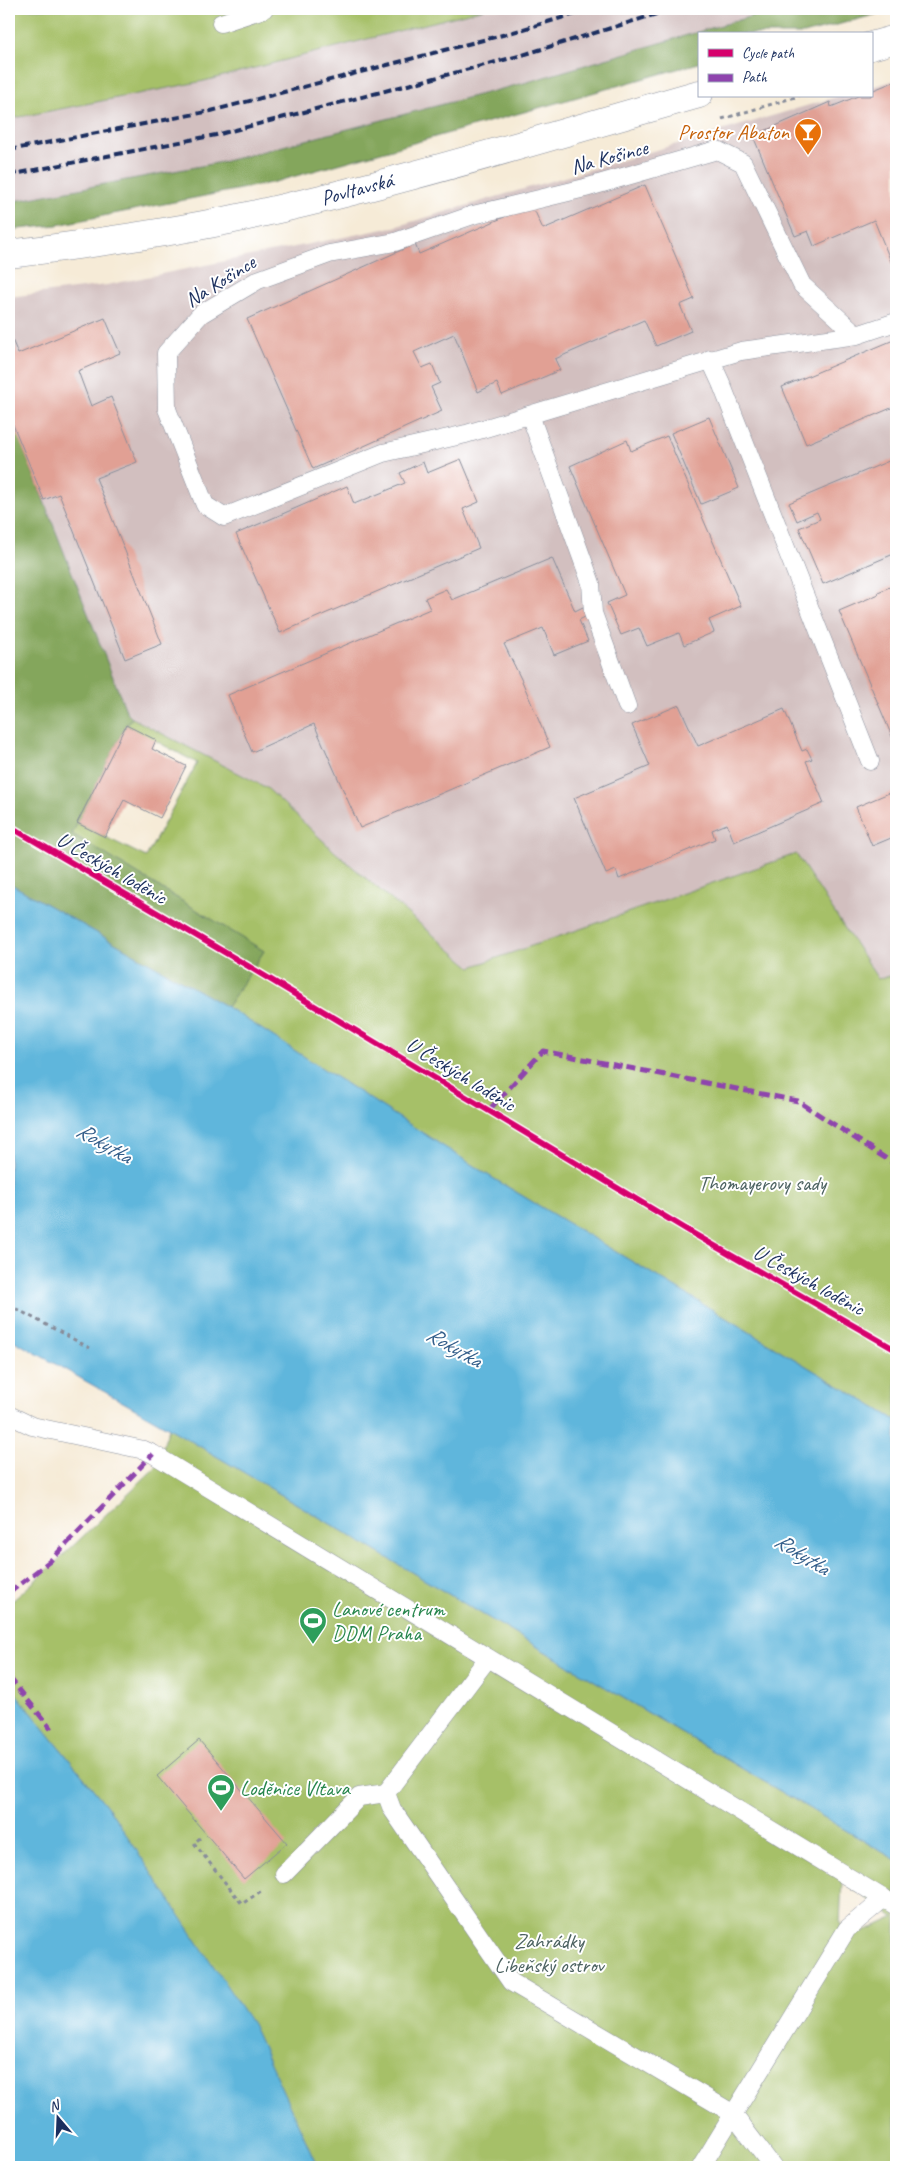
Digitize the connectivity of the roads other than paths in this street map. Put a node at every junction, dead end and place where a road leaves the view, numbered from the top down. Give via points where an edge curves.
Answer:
1 (264, 9) edge
2 (221, 23) dead end
3 (896, 38) edge
4 (872, 46) edge
5 (698, 94) edge
6 (9, 254) edge
7 (896, 322) edge
8 (857, 334) junction
9 (710, 359) junction
10 (530, 414) junction
11 (627, 706) dead end
12 (870, 761) dead end
13 (9, 1415) edge
14 (488, 1658) junction
15 (386, 1793) junction
16 (284, 1874) dead end
17 (890, 1902) edge
18 (732, 2113) junction
19 (700, 2167) edge
20 (773, 2167) edge

1 - 2 lane
3 - 4 main road
5 - 6 main road, Povltavská via 301,204 100,242
7 - 8 lane, Na Košince
8 - 9 lane, Na Košince via 741,351
8 - 10 lane, Na Košince via 802,285 743,163 717,150 585,188 473,215 396,242 329,254 258,280 201,314 166,352 167,410 205,505 224,517 383,453 466,434
9 - 10 lane, Na Košince
9 - 12 lane
10 - 11 lane via 591,583 594,613
13 - 14 lane via 32,1426 144,1450
14 - 15 lane
14 - 17 lane
15 - 16 lane via 359,1797
15 - 18 lane via 392,1809 511,1982
17 - 18 lane via 846,1929
18 - 19 lane
18 - 20 lane

